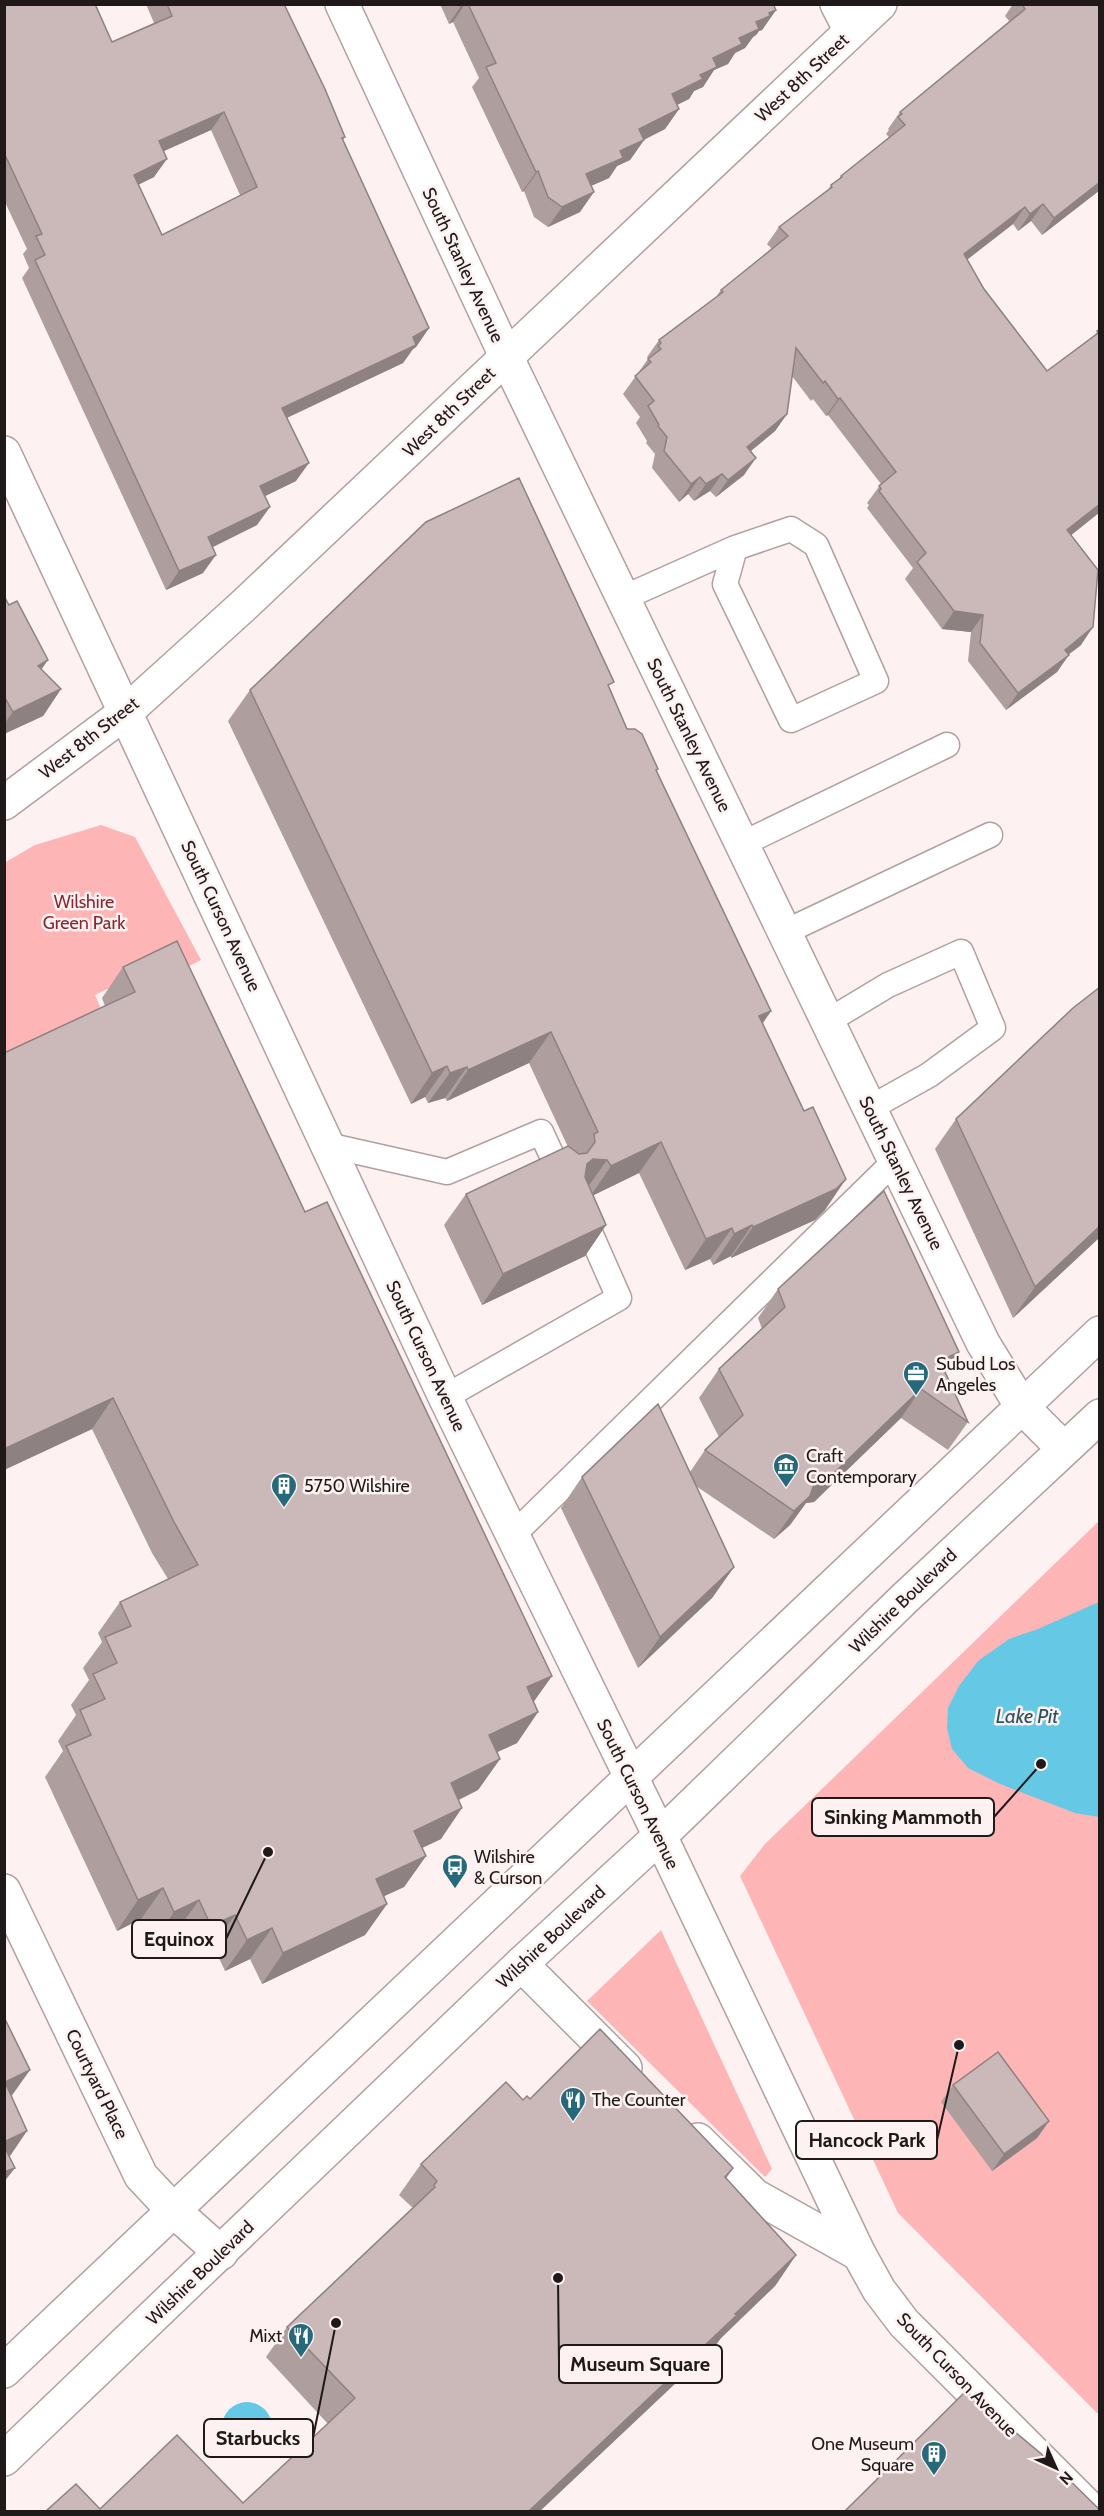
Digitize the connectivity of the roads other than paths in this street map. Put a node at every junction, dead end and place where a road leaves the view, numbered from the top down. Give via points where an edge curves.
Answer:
1 (342, 4) edge
2 (880, 4) edge
3 (844, 18) edge
4 (506, 357) junction
5 (4, 453) edge
6 (735, 548) junction
7 (623, 598) junction
8 (126, 712) junction
9 (947, 746) dead end
10 (4, 803) edge
11 (990, 835) dead end
12 (742, 843) junction
13 (785, 932) junction
14 (828, 1021) junction
15 (870, 1108) junction
16 (327, 1145) junction
17 (895, 1161) junction
18 (560, 1171) edge
19 (577, 1203) edge
20 (1100, 1333) edge
21 (445, 1397) junction
22 (1022, 1407) junction
23 (1100, 1416) edge
24 (1064, 1449) junction
25 (512, 1536) junction
26 (631, 1780) junction
27 (660, 1836) junction
28 (4, 1891) edge
29 (521, 1964) junction
30 (648, 2090) edge
31 (681, 2122) edge
32 (173, 2210) junction
33 (221, 2253) junction
34 (859, 2254) junction
35 (4, 2371) edge
36 (4, 2459) edge
37 (1093, 2511) edge

1 - 4 street, South Stanley Avenue
2 - 3 street, West 8th Street
3 - 4 street, West 8th Street
4 - 7 street, South Stanley Avenue
4 - 8 street, West 8th Street
5 - 8 street, South Curson Avenue
6 - 6 lane via 726,584 791,720 876,681 816,545 791,529
6 - 7 lane
7 - 12 street, South Stanley Avenue
8 - 10 street, West 8th Street
8 - 16 street, South Curson Avenue
9 - 12 lane
11 - 13 lane
12 - 13 street, South Stanley Avenue
13 - 14 street, South Stanley Avenue
14 - 15 street, South Stanley Avenue
14 - 15 lane via 888,985 961,952 993,1028 929,1075
15 - 17 street, South Stanley Avenue
16 - 18 lane via 447,1172 541,1132
16 - 21 street, South Curson Avenue
17 - 22 street, South Stanley Avenue via 983,1342
17 - 25 lane
19 - 21 lane via 619,1298
20 - 22 street
21 - 25 street, South Curson Avenue
22 - 24 street, South Stanley Avenue
22 - 26 street
23 - 24 street, Wilshire Boulevard
24 - 27 street, Wilshire Boulevard
25 - 26 street, South Curson Avenue
26 - 27 street, South Curson Avenue
26 - 32 street
27 - 29 street, Wilshire Boulevard
27 - 34 street, South Curson Avenue
28 - 32 street, Courtyard Place via 141,2176
29 - 30 street
29 - 33 street, Wilshire Boulevard
31 - 34 street via 755,2196
32 - 33 street, Courtyard Place
32 - 35 street
33 - 36 street, Wilshire Boulevard
34 - 37 street, South Curson Avenue via 904,2323

